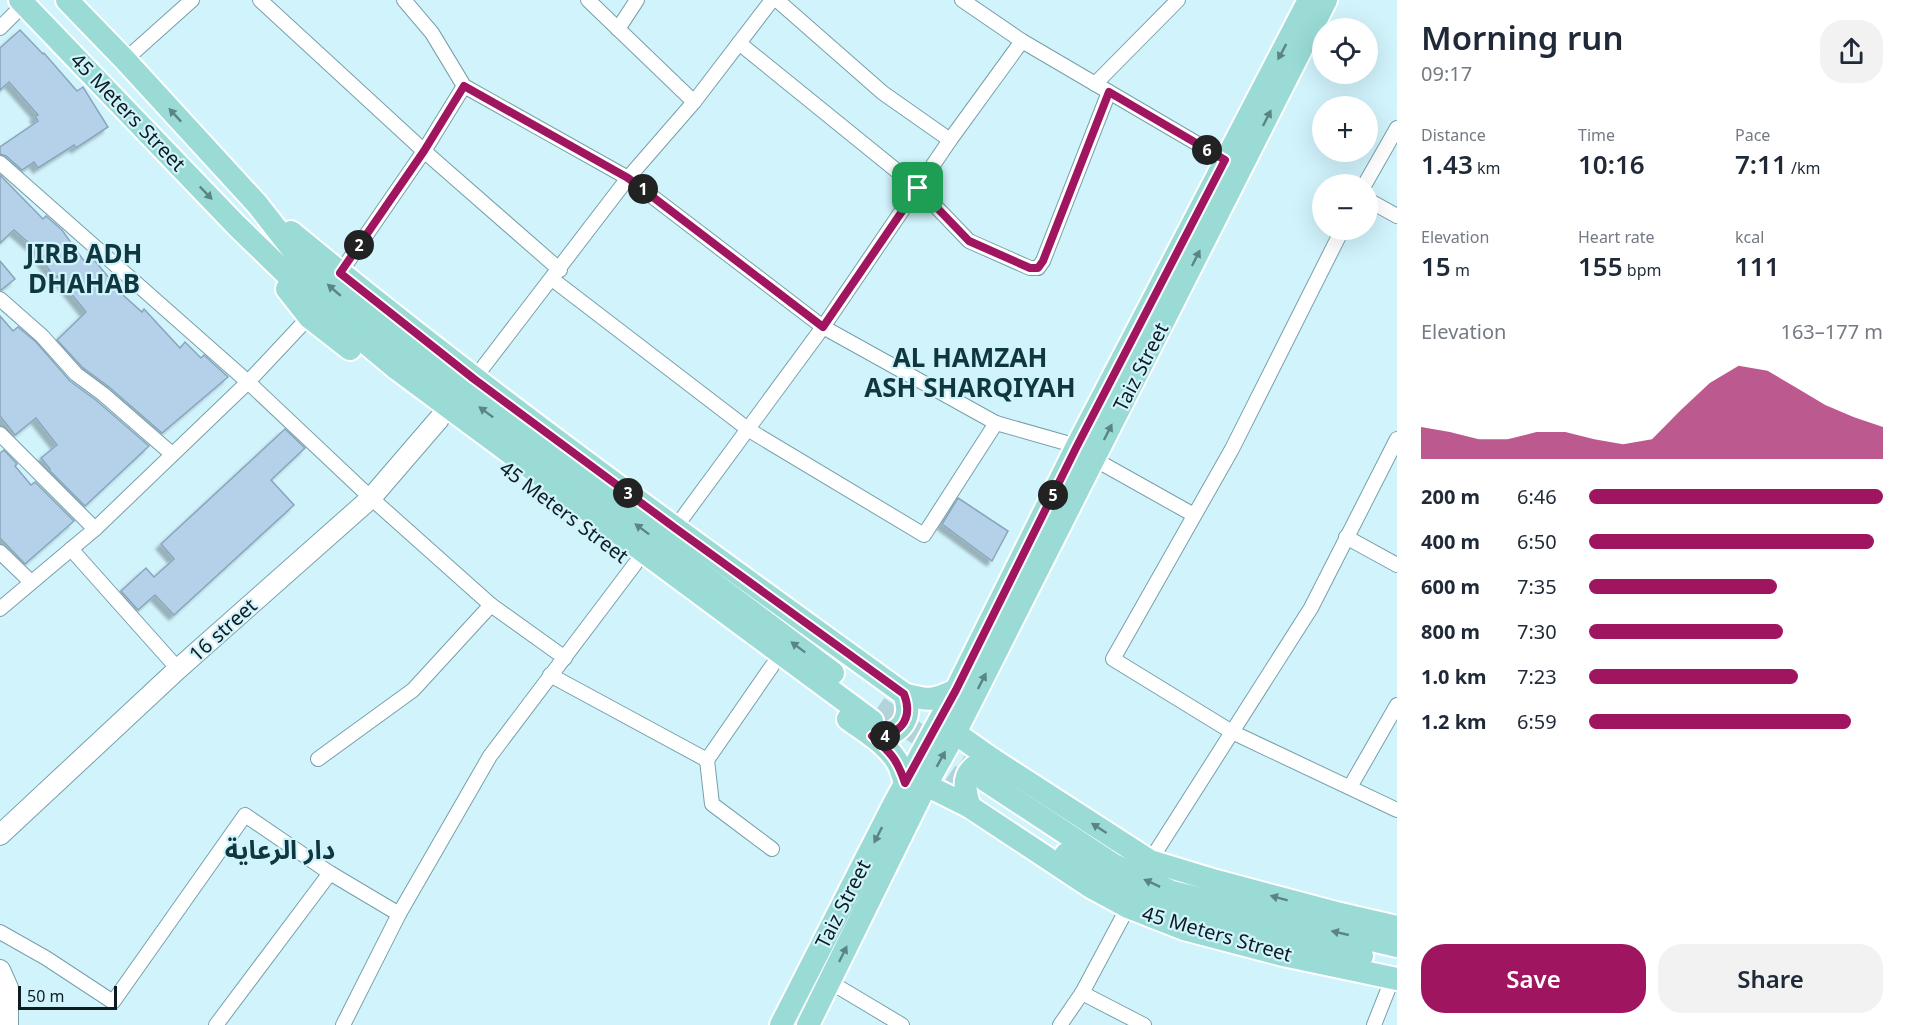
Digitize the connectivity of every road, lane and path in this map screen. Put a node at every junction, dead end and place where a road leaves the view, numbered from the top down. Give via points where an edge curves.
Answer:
1 (67, 0) edge
2 (192, 0) edge
3 (260, 0) edge
4 (404, 0) edge
5 (588, 0) edge
6 (637, 0) edge
7 (772, 0) edge
8 (777, 0) edge
9 (962, 0) edge
10 (1178, 0) edge
11 (1309, 0) edge
12 (1326, 0) edge
13 (22, 2) edge
14 (0, 28) edge
15 (618, 29) junction
16 (1022, 41) junction
17 (739, 43) junction
18 (125, 60) junction
19 (1095, 84) junction
20 (464, 86) junction
21 (1109, 92) junction
22 (694, 102) junction
23 (1397, 128) edge
24 (950, 140) junction
25 (424, 151) junction
26 (0, 163) edge
27 (1233, 165) junction
28 (1371, 174) edge
29 (628, 178) junction
30 (918, 188) junction
31 (258, 204) junction
32 (1378, 206) edge
33 (1397, 216) edge
34 (236, 225) junction
35 (1337, 240) edge
36 (340, 273) junction
37 (556, 274) junction
38 (0, 299) edge
39 (309, 317) junction
40 (823, 327) junction
41 (474, 379) junction
42 (248, 381) junction
43 (439, 419) junction
44 (996, 423) junction
45 (749, 430) junction
46 (0, 434) edge
47 (1397, 439) edge
48 (1085, 452) junction
49 (172, 454) junction
50 (1391, 465) edge
51 (372, 498) junction
52 (1194, 515) junction
53 (675, 528) junction
54 (95, 529) junction
55 (1346, 537) junction
56 (71, 549) junction
57 (0, 552) edge
58 (634, 564) junction
59 (1397, 565) edge
60 (31, 582) junction
61 (491, 605) junction
62 (0, 609) edge
63 (565, 658) junction
64 (772, 666) junction
65 (178, 669) junction
66 (550, 675) junction
67 (956, 690) junction
68 (904, 694) junction
69 (1397, 705) edge
70 (874, 721) junction
71 (1232, 732) junction
72 (955, 733) junction
73 (318, 759) dead end
74 (707, 760) junction
75 (915, 784) junction
76 (981, 785) junction
77 (1350, 787) junction
78 (1397, 810) edge
79 (0, 835) edge
80 (772, 849) dead end
81 (1150, 861) junction
82 (330, 873) junction
83 (1128, 907) junction
84 (399, 914) junction
85 (1397, 927) edge
86 (0, 932) edge
87 (1397, 946) edge
88 (0, 970) edge
89 (1396, 974) edge
90 (830, 982) junction
91 (1082, 993) junction
92 (8, 1025) edge
93 (216, 1025) edge
94 (343, 1025) edge
95 (781, 1025) edge
96 (808, 1025) edge
97 (903, 1025) edge
98 (1060, 1025) edge
99 (1144, 1025) edge
100 (1374, 1025) edge

1 - 18 main road, 45 Meters Street
2 - 18 street
3 - 25 street
4 - 20 street via 432,33
5 - 15 street
6 - 15 street
7 - 17 street
8 - 24 street via 883,93
9 - 16 street
10 - 19 street
11 -> 27 main road, Taiz Street
27 -> 12 main road, Taiz Street
13 - 14 street
13 -> 34 main road, 45 Meters Street
15 - 22 street
16 - 19 street
16 - 24 street
17 - 22 street
17 - 30 street
31 -> 18 main road, 45 Meters Street
19 - 21 street
20 - 25 street
20 - 29 street
21 - 27 street
21 - 30 street via 1038,268 969,241
22 - 29 street
23 - 28 street
24 - 30 street
25 - 36 street
25 - 37 street
26 - 42 street
27 - 48 main road, Taiz Street
29 - 37 street
29 - 40 street
30 - 40 street
31 - 36 main road, 45 Meters Street
70 -> 31 main road, 45 Meters Street via 406,352 303,263
32 - 33 street
34 - 39 main road, 45 Meters Street
34 - 70 main road, 45 Meters Street via 306,293 397,369
35 - 52 street via 1232,449
36 - 41 main road, 45 Meters Street
37 - 41 street
37 - 45 street
38 - 49 street via 42,336 76,374
39 - 42 street
39 - 43 main road, 45 Meters Street
40 - 44 street
40 - 45 street
41 - 53 main road, 45 Meters Street
42 - 49 street
42 - 51 street
43 - 51 street, 16 street
43 - 58 main road, 45 Meters Street
44 - 45 street via 924,535
44 - 48 street
45 - 53 street
46 - 54 street
47 - 50 street
48 - 52 street
48 - 67 main road, Taiz Street
72 -> 48 main road, Taiz Street
49 - 54 street
50 - 55 street
51 - 61 street
51 - 65 street, 16 street
52 - 71 street via 1113,659
53 - 68 main road, 45 Meters Street
54 - 56 street
55 - 59 street
55 - 71 street via 1311,608
56 - 60 street
56 - 65 street
57 - 60 street
58 - 63 street
58 - 64 main road, 45 Meters Street
60 - 62 street
61 - 63 street
61 - 73 street via 413,690
63 - 66 street
64 - 70 main road, 45 Meters Street
64 - 74 street
65 - 79 street, 16 street
66 - 74 street
66 - 84 street via 490,756
67 - 68 main road, 45 Meters Street via 938,699
67 - 75 main road, Taiz Street
68 - 70 main road via 907,715 894,733 883,736
69 - 77 street
70 - 75 main road, 45 Meters Street via 889,751
71 - 77 street
71 - 81 street
75 -> 72 main road, Taiz Street
72 - 76 main road, 45 Meters Street
74 - 80 street via 712,804
75 - 76 main road, 45 Meters Street
90 -> 75 main road, Taiz Street
75 -> 95 main road, Taiz Street
81 -> 76 main road, 45 Meters Street
76 - 83 main road, 45 Meters Street via 1091,887
87 -> 76 main road, 45 Meters Street via 1172,892 1114,865
76 - 89 main road, 45 Meters Street via 1072,858 1154,903
77 - 78 street
85 -> 81 main road, 45 Meters Street
82 - 84 street
82 - 86 street via 245,815 113,1002
82 - 93 street
83 - 89 main road, 45 Meters Street via 1184,929 1283,955
83 - 91 street
84 - 94 street
88 - 92 street via 8,988
89 - 100 street
90 - 96 main road, Taiz Street
90 - 97 street
91 - 98 street
91 - 99 street

